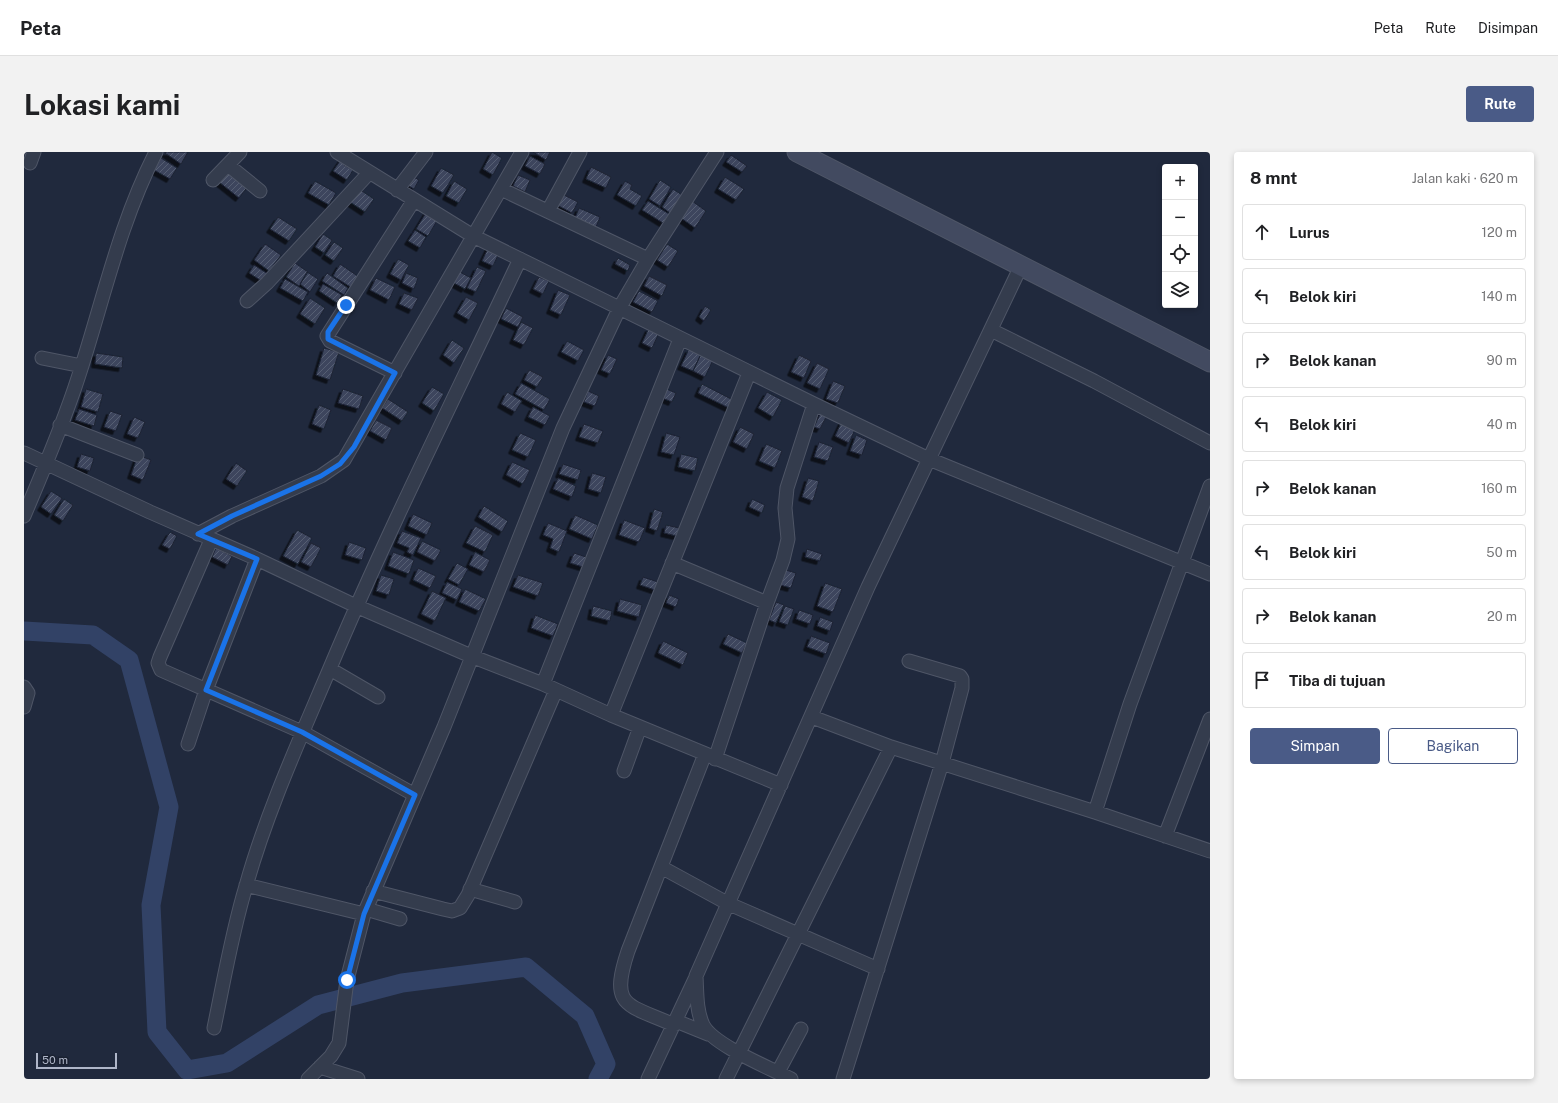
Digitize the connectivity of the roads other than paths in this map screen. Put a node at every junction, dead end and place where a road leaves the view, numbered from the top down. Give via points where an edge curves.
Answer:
1 (156, 152) edge
2 (240, 152) edge
3 (337, 152) edge
4 (426, 152) edge
5 (522, 152) edge
6 (580, 152) edge
7 (717, 152) edge
8 (797, 152) edge
9 (228, 164) junction
10 (369, 173) junction
11 (213, 180) dead end
12 (501, 189) junction
13 (398, 190) junction
14 (260, 191) dead end
15 (414, 200) junction
16 (548, 212) junction
17 (473, 236) junction
18 (648, 259) junction
19 (520, 260) junction
20 (1021, 266) junction
21 (247, 301) dead end
22 (620, 307) junction
23 (991, 330) junction
24 (680, 339) junction
25 (42, 358) dead end
26 (1210, 362) edge
27 (82, 366) junction
28 (395, 373) junction
29 (749, 373) junction
30 (814, 404) junction
31 (60, 425) junction
32 (1210, 443) edge
33 (24, 453) edge
34 (137, 455) dead end
35 (929, 459) junction
36 (46, 464) junction
37 (1210, 486) edge
38 (24, 516) edge
39 (198, 534) junction
40 (211, 540) junction
41 (257, 559) junction
42 (672, 563) junction
43 (1182, 563) junction
44 (1210, 574) edge
45 (767, 603) junction
46 (356, 606) junction
47 (471, 656) junction
48 (909, 661) dead end
49 (330, 669) junction
50 (543, 684) junction
51 (24, 687) edge
52 (206, 690) junction
53 (556, 690) junction
54 (378, 698) dead end
55 (24, 707) edge
56 (612, 715) junction
57 (812, 717) junction
58 (1210, 719) edge
59 (640, 727) junction
60 (302, 732) junction
61 (188, 744) dead end
62 (891, 747) junction
63 (710, 756) junction
64 (942, 763) junction
65 (624, 771) dead end
66 (782, 785) junction
67 (415, 795) junction
68 (1095, 812) junction
69 (1165, 836) junction
70 (1210, 850) edge
71 (662, 867) junction
72 (246, 885) junction
73 (470, 889) junction
74 (373, 891) junction
75 (515, 902) dead end
76 (727, 903) junction
77 (365, 912) junction
78 (400, 919) dead end
79 (797, 935) junction
80 (878, 969) junction
81 (696, 976) junction
82 (675, 1023) junction
83 (214, 1028) dead end
84 (801, 1029) dead end
85 (708, 1034) junction
86 (740, 1053) junction
87 (320, 1067) junction
88 (778, 1072) junction
89 (308, 1079) edge
90 (358, 1079) edge
91 (648, 1079) edge
92 (726, 1079) edge
93 (791, 1079) edge
94 (843, 1079) edge

1 - 27 street via 118,242
2 - 9 street
3 - 10 street
4 - 13 street
5 - 12 street
6 - 16 street
7 - 18 street
8 - 20 main road
9 - 11 street
9 - 14 street
10 - 13 street
10 - 21 street via 267,283
12 - 16 street
12 - 17 street
13 - 15 street
15 - 17 street
15 - 28 street via 327,336 330,341
16 - 18 street
17 - 19 street
17 - 28 street
18 - 22 street
19 - 22 street
19 - 46 street
20 - 23 street
20 - 26 main road
22 - 24 street
22 - 47 street via 563,428
23 - 32 street
23 - 35 street
24 - 29 street
24 - 50 street
25 - 27 street
27 - 31 street
28 - 39 street via 354,447 340,464 321,476
29 - 30 street
29 - 42 street
30 - 35 street
30 - 45 street via 788,488 785,508 787,546
31 - 34 street
31 - 36 street
33 - 36 street
35 - 43 street
35 - 57 street via 868,587
36 - 38 street
36 - 39 street
37 - 43 street
39 - 40 street
40 - 41 street
40 - 52 street via 158,664 166,673
41 - 46 street
41 - 52 street
42 - 45 street
42 - 56 street
43 - 44 street
43 - 68 street via 1130,704
45 - 63 street
46 - 47 street
46 - 49 street
47 - 50 street
47 - 67 street
48 - 64 street via 962,679 962,688
49 - 54 street
49 - 60 street
50 - 53 street
51 - 55 street via 28,693
52 - 60 street
52 - 61 street
53 - 56 street
53 - 73 street
56 - 59 street
57 - 62 street
57 - 66 street
58 - 69 street
59 - 63 street
59 - 65 street
60 - 67 street
60 - 72 street
62 - 64 street
62 - 79 street
63 - 66 street
63 - 71 street
64 - 68 street
64 - 80 street
66 - 76 street
67 - 74 street
68 - 69 street
69 - 70 street
71 - 76 street
71 - 82 street via 628,951 619,989 627,1003
72 - 77 street
72 - 83 street
73 - 74 street via 462,905 452,911
73 - 75 street
74 - 77 street
76 - 79 street
76 - 81 street
77 - 78 street
77 - 87 street via 347,980 341,1037 338,1047
79 - 80 street
79 - 86 street
80 - 94 street
81 - 82 street
81 - 85 street via 699,1012
82 - 85 street
82 - 91 street
84 - 88 street
85 - 86 street
86 - 88 street
86 - 92 street
87 - 89 street
87 - 90 street
88 - 93 street

